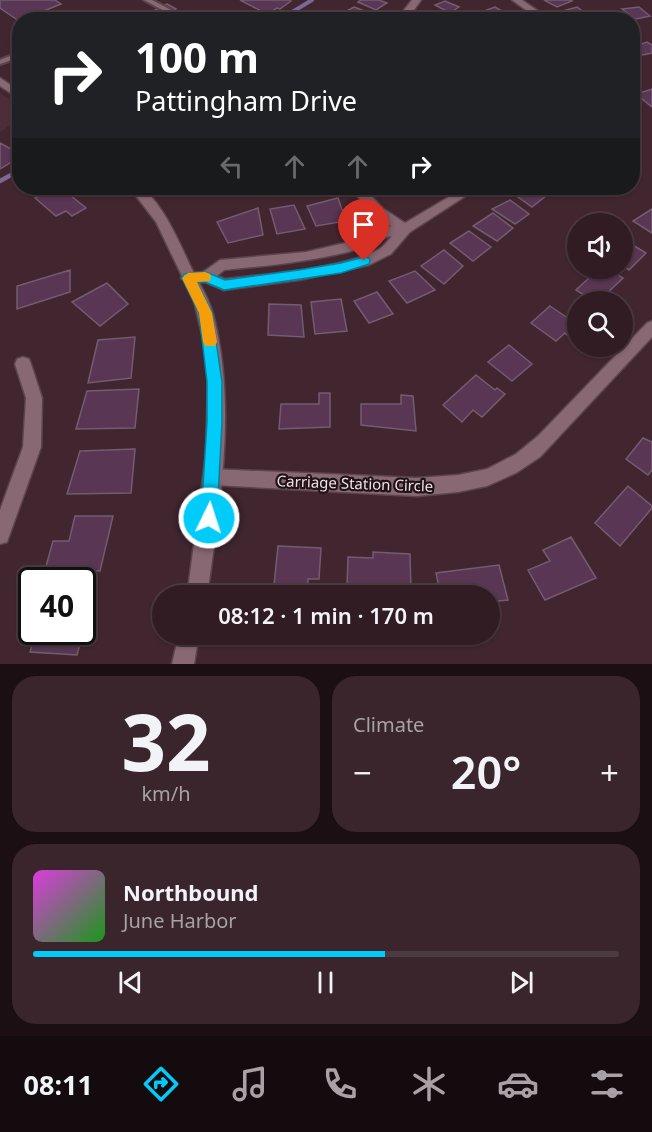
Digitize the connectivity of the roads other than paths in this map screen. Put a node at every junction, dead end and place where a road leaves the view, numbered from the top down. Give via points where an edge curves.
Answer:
1 (147, 0) edge
2 (516, 0) edge
3 (171, 12) edge
4 (535, 12) edge
5 (142, 195) edge
6 (363, 195) edge
7 (461, 195) edge
8 (405, 229) junction
9 (322, 253) junction
10 (283, 259) junction
11 (328, 270) junction
12 (206, 277) junction
13 (286, 277) junction
14 (188, 278) junction
15 (652, 327) edge
16 (23, 364) dead end
17 (212, 477) junction
18 (2, 526) edge
19 (199, 585) edge
20 (187, 645) edge
21 (183, 664) edge

1 - 3 lane
2 - 4 street
5 - 14 street via 161,217
6 - 8 street via 379,212
7 - 8 street
8 - 9 street via 378,232 353,246
8 - 11 street via 386,251
9 - 10 street
9 - 11 street
10 - 12 street via 220,265
10 - 13 street
11 - 13 street
12 - 13 street via 224,285
12 - 14 street
14 - 17 street via 206,313 212,351
15 - 17 street, Carriage Station Circle via 545,442 519,462 472,482 417,487
16 - 18 street via 34,398 32,447
17 - 19 street
20 - 21 street

